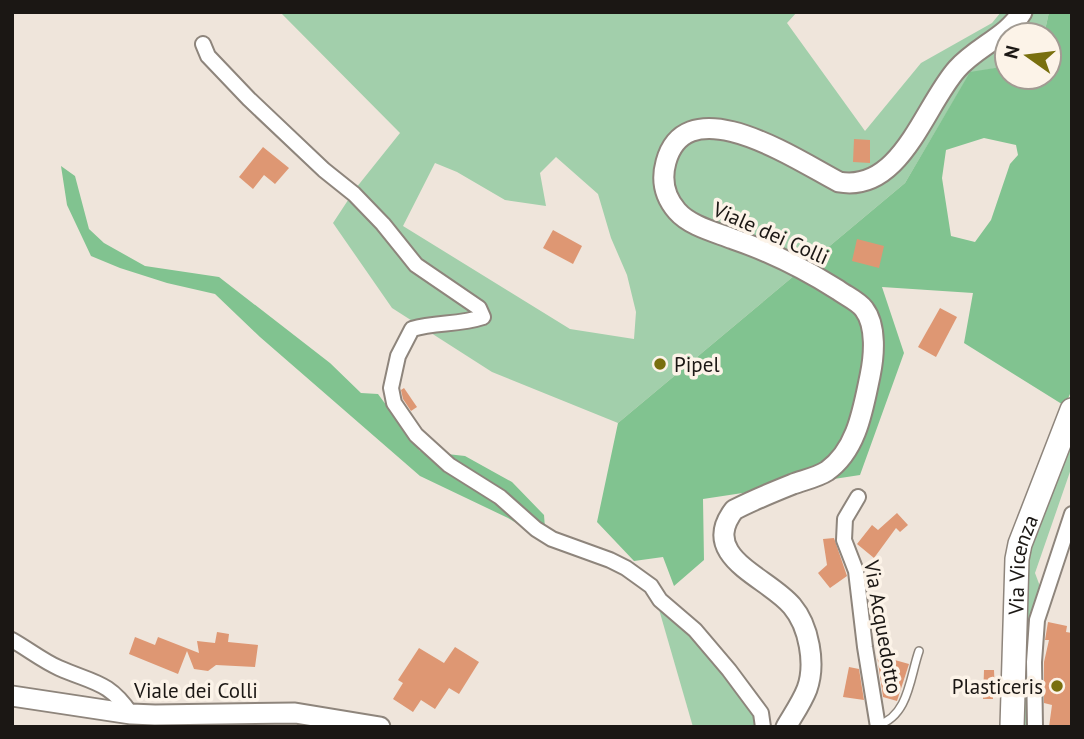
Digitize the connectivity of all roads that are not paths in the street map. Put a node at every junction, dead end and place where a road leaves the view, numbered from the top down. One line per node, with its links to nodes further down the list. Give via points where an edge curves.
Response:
1 (1023, 12): 13 (main road, Viale dei Colli, via 954,71 888,168 855,185 839,183 739,131 704,127 684,136 670,150 663,175 666,195 677,212 705,229 808,271 856,302 869,319 873,361 862,414 847,450 825,472 734,510 724,530 729,554 794,607 807,637 811,660 808,686)
2 (203, 44): 12 (street, via 249,99 354,194 416,265 479,308 483,317 467,323 412,328 402,348 391,395 416,435 536,529 618,564 651,586 729,670 761,713)
3 (1072, 410): 14 (main road, Via Vicenza, via 1017,559)
4 (858, 497): 10 (street, Via Acquedotto, via 845,519 844,540 856,571)
5 (1072, 514): 15 (street, via 1037,620)
6 (12, 640): 9 (street, via 57,667 109,688)
7 (919, 651): 10 (lane, via 902,702 887,722)
8 (12, 696): 9 (main road, Viale dei Colli)
9 (131, 713): 11 (main road, Viale dei Colli, via 295,713)
10 (878, 726)
11 (380, 727)
12 (764, 727)
13 (786, 727)
14 (1012, 727)
15 (1035, 727)

